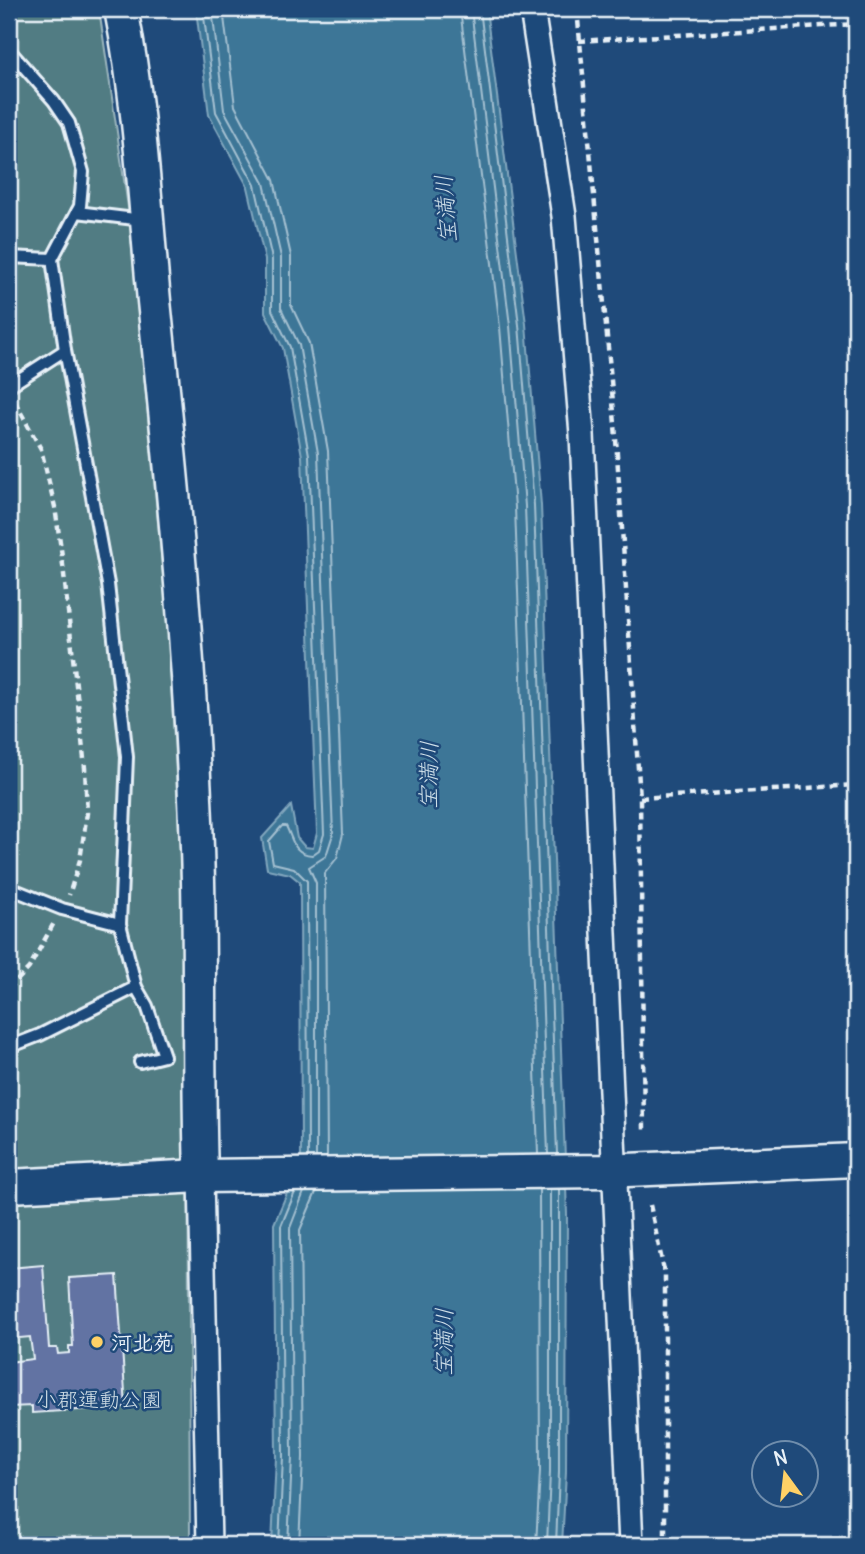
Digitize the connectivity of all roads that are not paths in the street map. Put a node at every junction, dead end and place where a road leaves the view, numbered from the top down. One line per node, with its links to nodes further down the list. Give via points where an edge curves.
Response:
1 (121, 9): 5 (street)
2 (532, 9): 16 (street, via 564,216 582,434)
3 (9, 50): 4 (lane, via 69,123 83,172)
4 (77, 212): 5 (lane); 7 (lane)
5 (146, 220): 17 (street, via 189,683)
6 (9, 257): 7 (lane)
7 (52, 259): 8 (lane)
8 (65, 350): 9 (lane); 11 (lane, via 108,584 127,757)
9 (9, 386)
10 (17, 891): 11 (lane, via 62,909)
11 (120, 923): 12 (lane)
12 (136, 987): 13 (lane); 14 (lane, via 164,1056)
13 (9, 1047)
14 (140, 1062)
15 (856, 1160): 16 (street)
16 (609, 1170): 17 (street); 20 (street)
17 (216, 1175): 18 (street); 19 (street)
18 (9, 1186)
19 (209, 1545)
20 (631, 1545)

